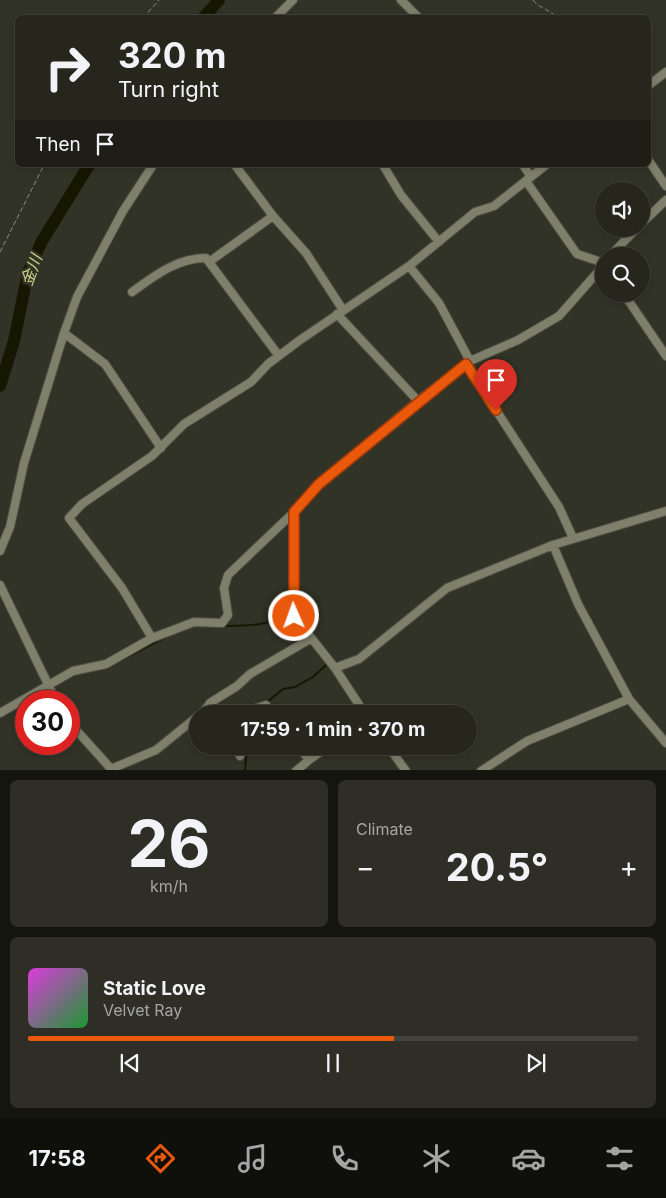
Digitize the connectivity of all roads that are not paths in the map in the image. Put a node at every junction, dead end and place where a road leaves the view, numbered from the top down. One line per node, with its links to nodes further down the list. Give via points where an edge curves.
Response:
1 (293, 0): 3 (street)
2 (401, 0): 4 (street)
3 (278, 15)
4 (416, 15)
5 (666, 72): 6 (street)
6 (651, 83)
7 (651, 164): 14 (street)
8 (151, 167): 28 (street, via 96,259)
9 (237, 167): 17 (street)
10 (383, 167): 19 (street)
11 (524, 167): 13 (street)
12 (543, 167): 13 (street)
13 (528, 179): 19 (street, via 494,206 475,212); 21 (street, via 577,254)
14 (666, 186)
15 (666, 200): 16 (street)
16 (650, 215)
17 (273, 216): 22 (street); 27 (street, via 306,253)
18 (628, 237): 20 (street)
19 (439, 242): 23 (street)
20 (619, 247)
21 (595, 261)
22 (210, 262): 25 (street, via 206,258 196,258 165,268); 29 (street)
23 (409, 266): 27 (street); 31 (street, via 439,303)
24 (595, 274): 31 (street, via 559,316 518,340)
25 (132, 292)
26 (629, 302): 30 (street)
27 (340, 312): 29 (street); 32 (street)
28 (64, 333): 33 (street, via 105,364); 38 (street, via 24,462 10,527)
29 (279, 356): 33 (street, via 251,382 184,424)
30 (666, 356)
31 (468, 362): 32 (street); 36 (street, via 559,507)
32 (418, 401): 35 (street, via 319,484)
33 (161, 448): 40 (street, via 82,504 69,518 122,588)
34 (666, 511): 36 (street)
35 (294, 512): 40 (street, via 228,575 224,588 228,615 222,623 194,622); 41 (street, via 294,616)
36 (573, 538): 37 (street)
37 (553, 545): 42 (street, via 447,588 359,659); 45 (street, via 578,604)
38 (0, 552)
39 (0, 585): 43 (street)
40 (152, 638): 43 (street, via 106,664 73,671)
41 (310, 639): 42 (street); 46 (street, via 250,674)
42 (336, 668): 47 (street)
43 (48, 686): 44 (street); 48 (street)
44 (50, 690)
45 (629, 699): 51 (street); 59 (street, via 527,741)
46 (208, 705)
47 (359, 705)
48 (0, 713)
49 (189, 723): 56 (street, via 156,750)
50 (80, 734): 56 (street)
51 (666, 743)
52 (305, 755): 55 (street)
53 (316, 755): 55 (street)
54 (395, 755): 58 (street)
55 (309, 760): 57 (street)
56 (112, 770)
57 (296, 770)
58 (406, 770)
59 (481, 770)

